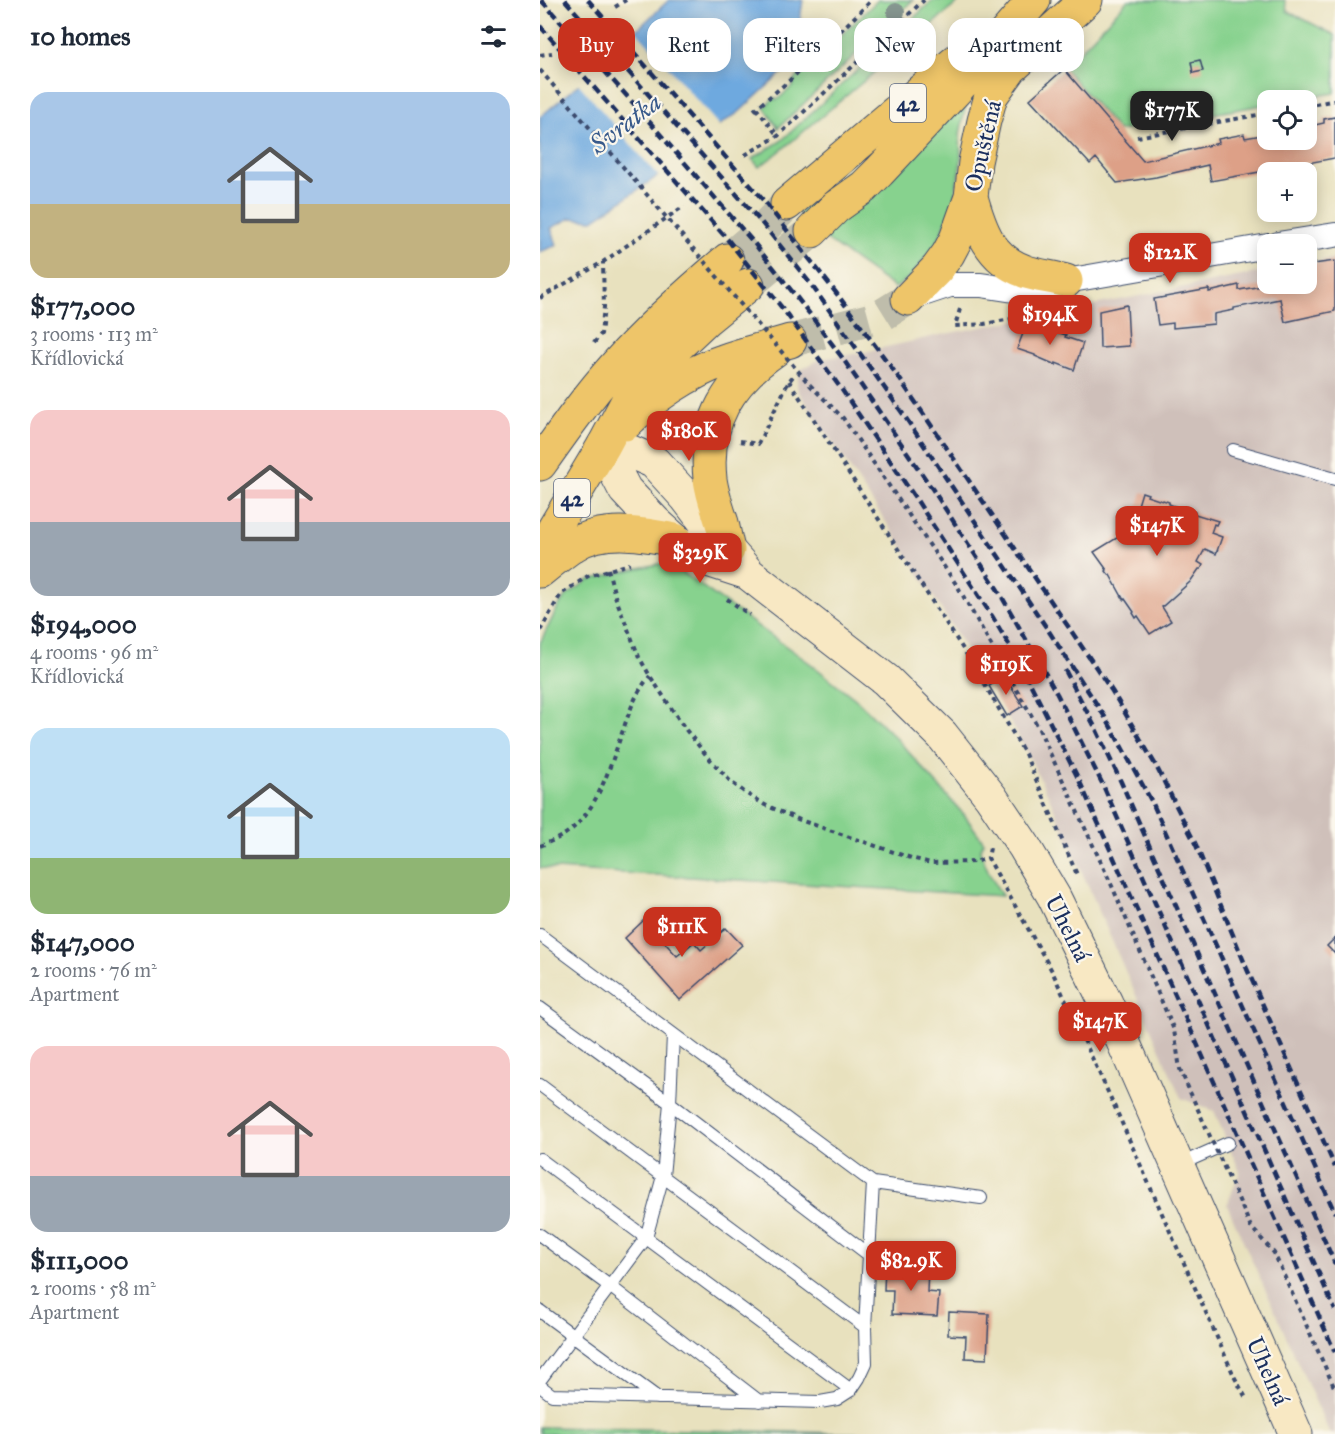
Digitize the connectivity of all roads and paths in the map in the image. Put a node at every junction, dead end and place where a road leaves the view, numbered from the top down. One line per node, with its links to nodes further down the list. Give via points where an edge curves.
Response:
1 (626, 0): 7 (path)
2 (872, 0): 14 (path, via 755,109)
3 (924, 0): 14 (path)
4 (1028, 0): 18 (main road, 42)
5 (1034, 0): 20 (main road, Opuštěná / 42, via 879,172)
6 (1082, 3): 17 (main road, Opuštěná, via 1011,68 991,96)
7 (615, 7)
8 (552, 53): 9 (path)
9 (540, 55)
10 (540, 70): 49 (path, bridge, via 810,385 843,418 958,587)
11 (1335, 100): 12 (path)
12 (1317, 103)
13 (1257, 115): 15 (path)
14 (778, 136): 16 (path)
15 (1137, 136)
16 (745, 155)
17 (971, 197): 26 (main road, via 978,223 994,250 1024,271); 29 (main road, Opuštěná, via 948,254)
18 (787, 204)
19 (684, 206): 25 (path)
20 (813, 231)
21 (1335, 235): 22 (street)
22 (1317, 238)
23 (1257, 248): 26 (street)
24 (727, 260): 36 (main road, 42, via 676,304 616,365)
25 (603, 262): 28 (path); 32 (path, via 601,334)
26 (1066, 281): 29 (street, via 1027,292 950,285)
27 (748, 285): 34 (main road, 42, via 705,320 639,384)
28 (540, 298)
29 (908, 299)
30 (1023, 317): 31 (path)
31 (955, 326)
32 (587, 351)
33 (731, 440): 55 (path, via 758,444 789,381 980,676 1025,754)
34 (604, 445): 36 (main road, 42, via 580,443); 38 (main road, Uhelná, via 625,490); 39 (main road, Uhelná, via 654,462); 39 (main road, 42, via 657,398 688,377 720,361 788,342 742,377 719,412 711,437 710,478); 40 (main road, 42)
35 (1233, 450): 37 (lane)
36 (545, 457)
37 (1335, 478)
38 (675, 540): 44 (main road, via 636,533 597,535 576,544); 45 (main road, Uhelná, via 708,560)
39 (728, 550): 45 (main road, Uhelná)
40 (540, 552)
41 (605, 562): 43 (path)
42 (636, 563): 43 (path)
43 (608, 570): 48 (path, via 588,576 561,594); 51 (path, via 639,657)
44 (540, 571)
45 (749, 574): 63 (main road, Uhelná, via 886,680 942,735 991,797 1054,897 1106,1003)
46 (725, 597): 47 (path)
47 (754, 617)
48 (540, 631)
49 (996, 652): 50 (path); 77 (path, bridge, via 1037,725 1112,886 1174,1030 1180,1069 1251,1227 1274,1254)
50 (983, 660)
51 (650, 676): 53 (path, via 640,687 600,790 587,811 573,828); 54 (path, via 686,730 731,782 765,805 836,834 931,863)
52 (987, 838): 54 (path, via 991,849)
53 (540, 846)
54 (988, 858): 75 (path, via 1052,970 1235,1378 1246,1398)
55 (1082, 884)
56 (540, 934): 58 (lane)
57 (540, 1008): 60 (lane)
58 (673, 1035): 60 (lane); 65 (lane)
59 (540, 1085): 64 (lane)
60 (670, 1103): 64 (lane); 69 (lane)
61 (1227, 1143): 63 (lane)
62 (540, 1160): 68 (lane)
63 (1177, 1165): 75 (main road, Uhelná)
64 (663, 1176): 68 (lane); 72 (lane)
65 (873, 1183): 66 (lane); 69 (lane)
66 (981, 1198)
67 (540, 1235): 70 (lane)
68 (646, 1238): 70 (lane); 78 (lane)
69 (869, 1255): 72 (lane)
70 (610, 1287): 73 (lane); 80 (lane)
71 (540, 1311): 73 (lane)
72 (865, 1327): 78 (lane, via 866,1363)
73 (573, 1336): 74 (lane); 79 (lane)
74 (540, 1380)
75 (1274, 1385): 81 (main road, Uhelná)
76 (540, 1386): 79 (lane, via 552,1395)
77 (1335, 1389)
78 (851, 1390): 80 (lane, via 837,1399 820,1402)
79 (658, 1398): 80 (lane)
80 (759, 1401)
81 (1296, 1434)

